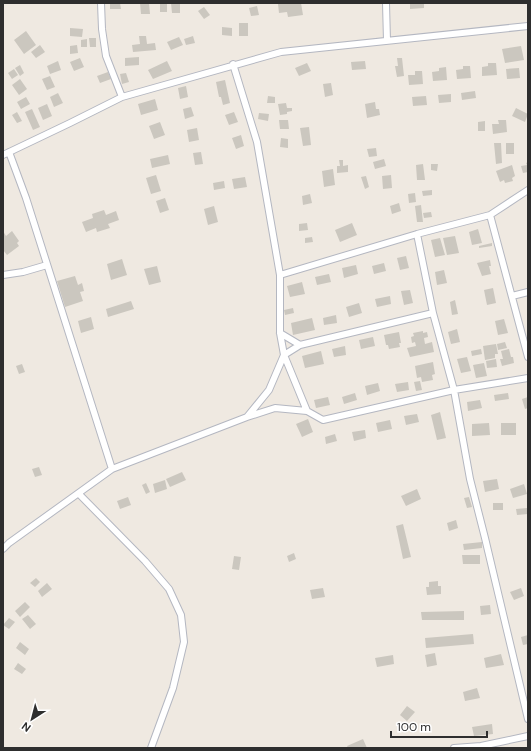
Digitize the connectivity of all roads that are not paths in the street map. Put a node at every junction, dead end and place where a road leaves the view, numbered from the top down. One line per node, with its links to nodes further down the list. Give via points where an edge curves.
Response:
1 (101, 3): 6 (street, via 106,56)
2 (386, 3): 4 (street)
3 (528, 26): 4 (street)
4 (387, 41): 5 (street, via 281,52)
5 (233, 64): 6 (street); 14 (street, via 258,142)
6 (122, 97): 7 (street)
7 (9, 152): 8 (street); 12 (street)
8 (3, 155)
9 (528, 190): 10 (street)
10 (490, 215): 11 (street); 16 (street)
11 (417, 234): 14 (street); 17 (street)
12 (47, 265): 13 (street); 26 (street)
13 (3, 275)
14 (280, 275): 18 (street)
15 (528, 292): 16 (street)
16 (512, 296): 21 (street)
17 (433, 313): 19 (street); 23 (street)
18 (280, 333): 19 (street); 20 (street)
19 (300, 345): 20 (street)
20 (284, 355): 24 (street); 25 (street, via 269,390)
21 (528, 357)
22 (528, 378): 23 (street)
23 (454, 390): 24 (street, via 323,420); 29 (street, via 470,479)
24 (307, 411): 25 (street, via 276,408)
25 (247, 417): 26 (street)
26 (112, 469): 27 (street)
27 (79, 494): 28 (street); 31 (street, via 169,589 181,615 184,642 173,688)
28 (3, 549)
29 (528, 719)
30 (528, 736): 32 (street, via 481,746)
31 (151, 748)
32 (454, 748)

